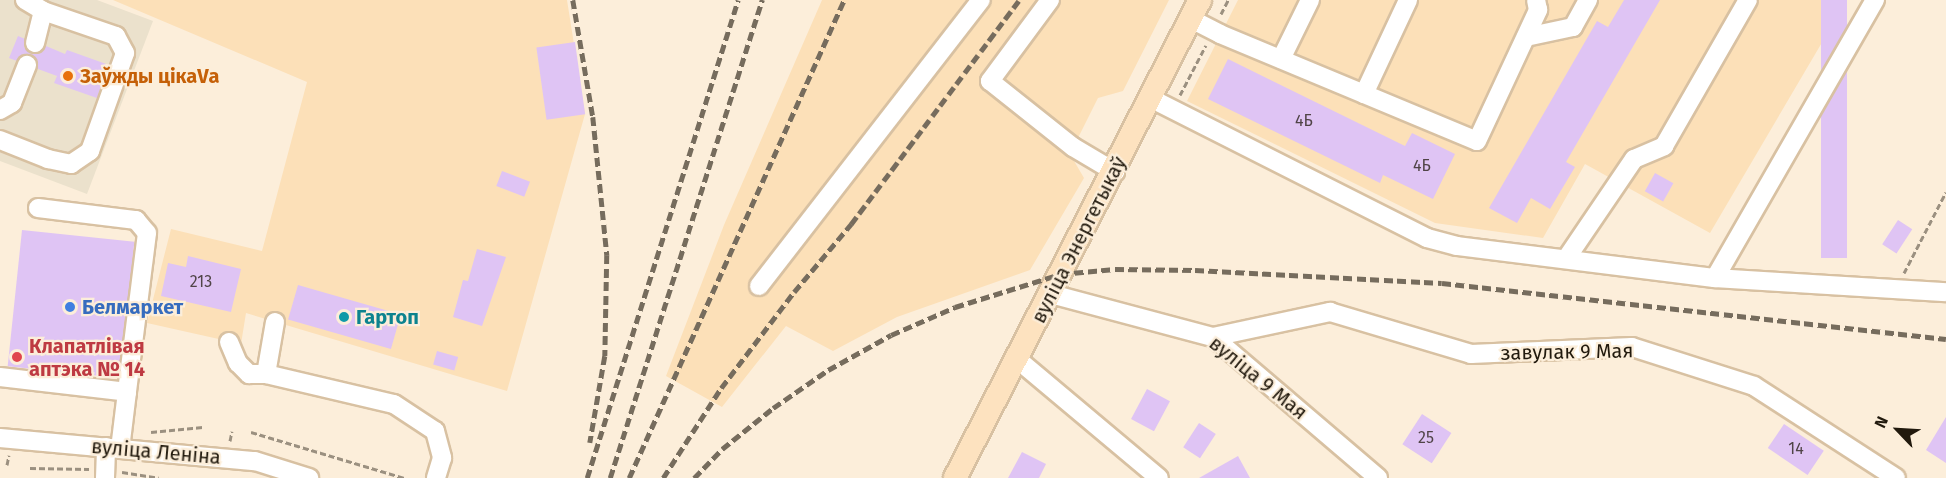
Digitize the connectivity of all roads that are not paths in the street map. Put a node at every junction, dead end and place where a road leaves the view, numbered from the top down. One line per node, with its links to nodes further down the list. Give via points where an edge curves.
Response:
1 (25, 0): 11 (street)
2 (981, 0): 24 (street)
3 (1050, 0): 20 (street, via 990,81 1073,147)
4 (1310, 0): 14 (street)
5 (1408, 0): 16 (street)
6 (1536, 0): 12 (street, via 1538,10)
7 (1588, 0): 12 (street, via 1573,27)
8 (1748, 0): 22 (street, via 1664,146 1634,159)
9 (1875, 0): 23 (street)
10 (1196, 9): 14 (street, via 1213,30); 17 (main road, вуліца Энергетыкаў)
11 (43, 11): 13 (street); 19 (street, via 116,36 125,53 90,151 71,164)
12 (1526, 37): 16 (street, via 1477,141)
13 (35, 42)
14 (1281, 59): 16 (street)
15 (27, 65): 18 (street, via 12,103)
16 (1364, 94)
17 (1152, 99): 20 (main road, вуліца Энергетыкаў); 22 (street, via 1427,238 1457,246)
18 (0, 110)
19 (0, 140)
20 (1114, 172): 26 (main road, вуліца Энергетыкаў)
21 (38, 208): 33 (street, via 136,220 147,233)
22 (1566, 259): 23 (street)
23 (1715, 278): 25 (street)
24 (759, 286)
25 (1946, 292)
26 (1051, 294): 28 (street, вуліца 9 Мая); 30 (main road, вуліца Энергетыкаў)
27 (274, 322): 31 (street)
28 (1213, 337): 41 (street, вуліца 9 Мая); 42 (street, завулак 9 Мая, via 1330,312 1471,354 1632,347 1754,386)
29 (229, 342): 31 (street, via 238,363 249,374)
30 (1017, 359): 39 (main road, вуліца Энергетыкаў); 40 (street)
31 (266, 374): 38 (street, via 394,405 435,431 442,458)
32 (0, 377): 33 (street)
33 (127, 392): 35 (street)
34 (0, 438): 35 (street, вуліца Леніна)
35 (113, 448): 36 (street); 37 (street, вуліца Леніна, via 255,461)
36 (105, 478)
37 (309, 478)
38 (436, 478)
39 (955, 478)
40 (1159, 478)
41 (1378, 478)
42 (1896, 478)

